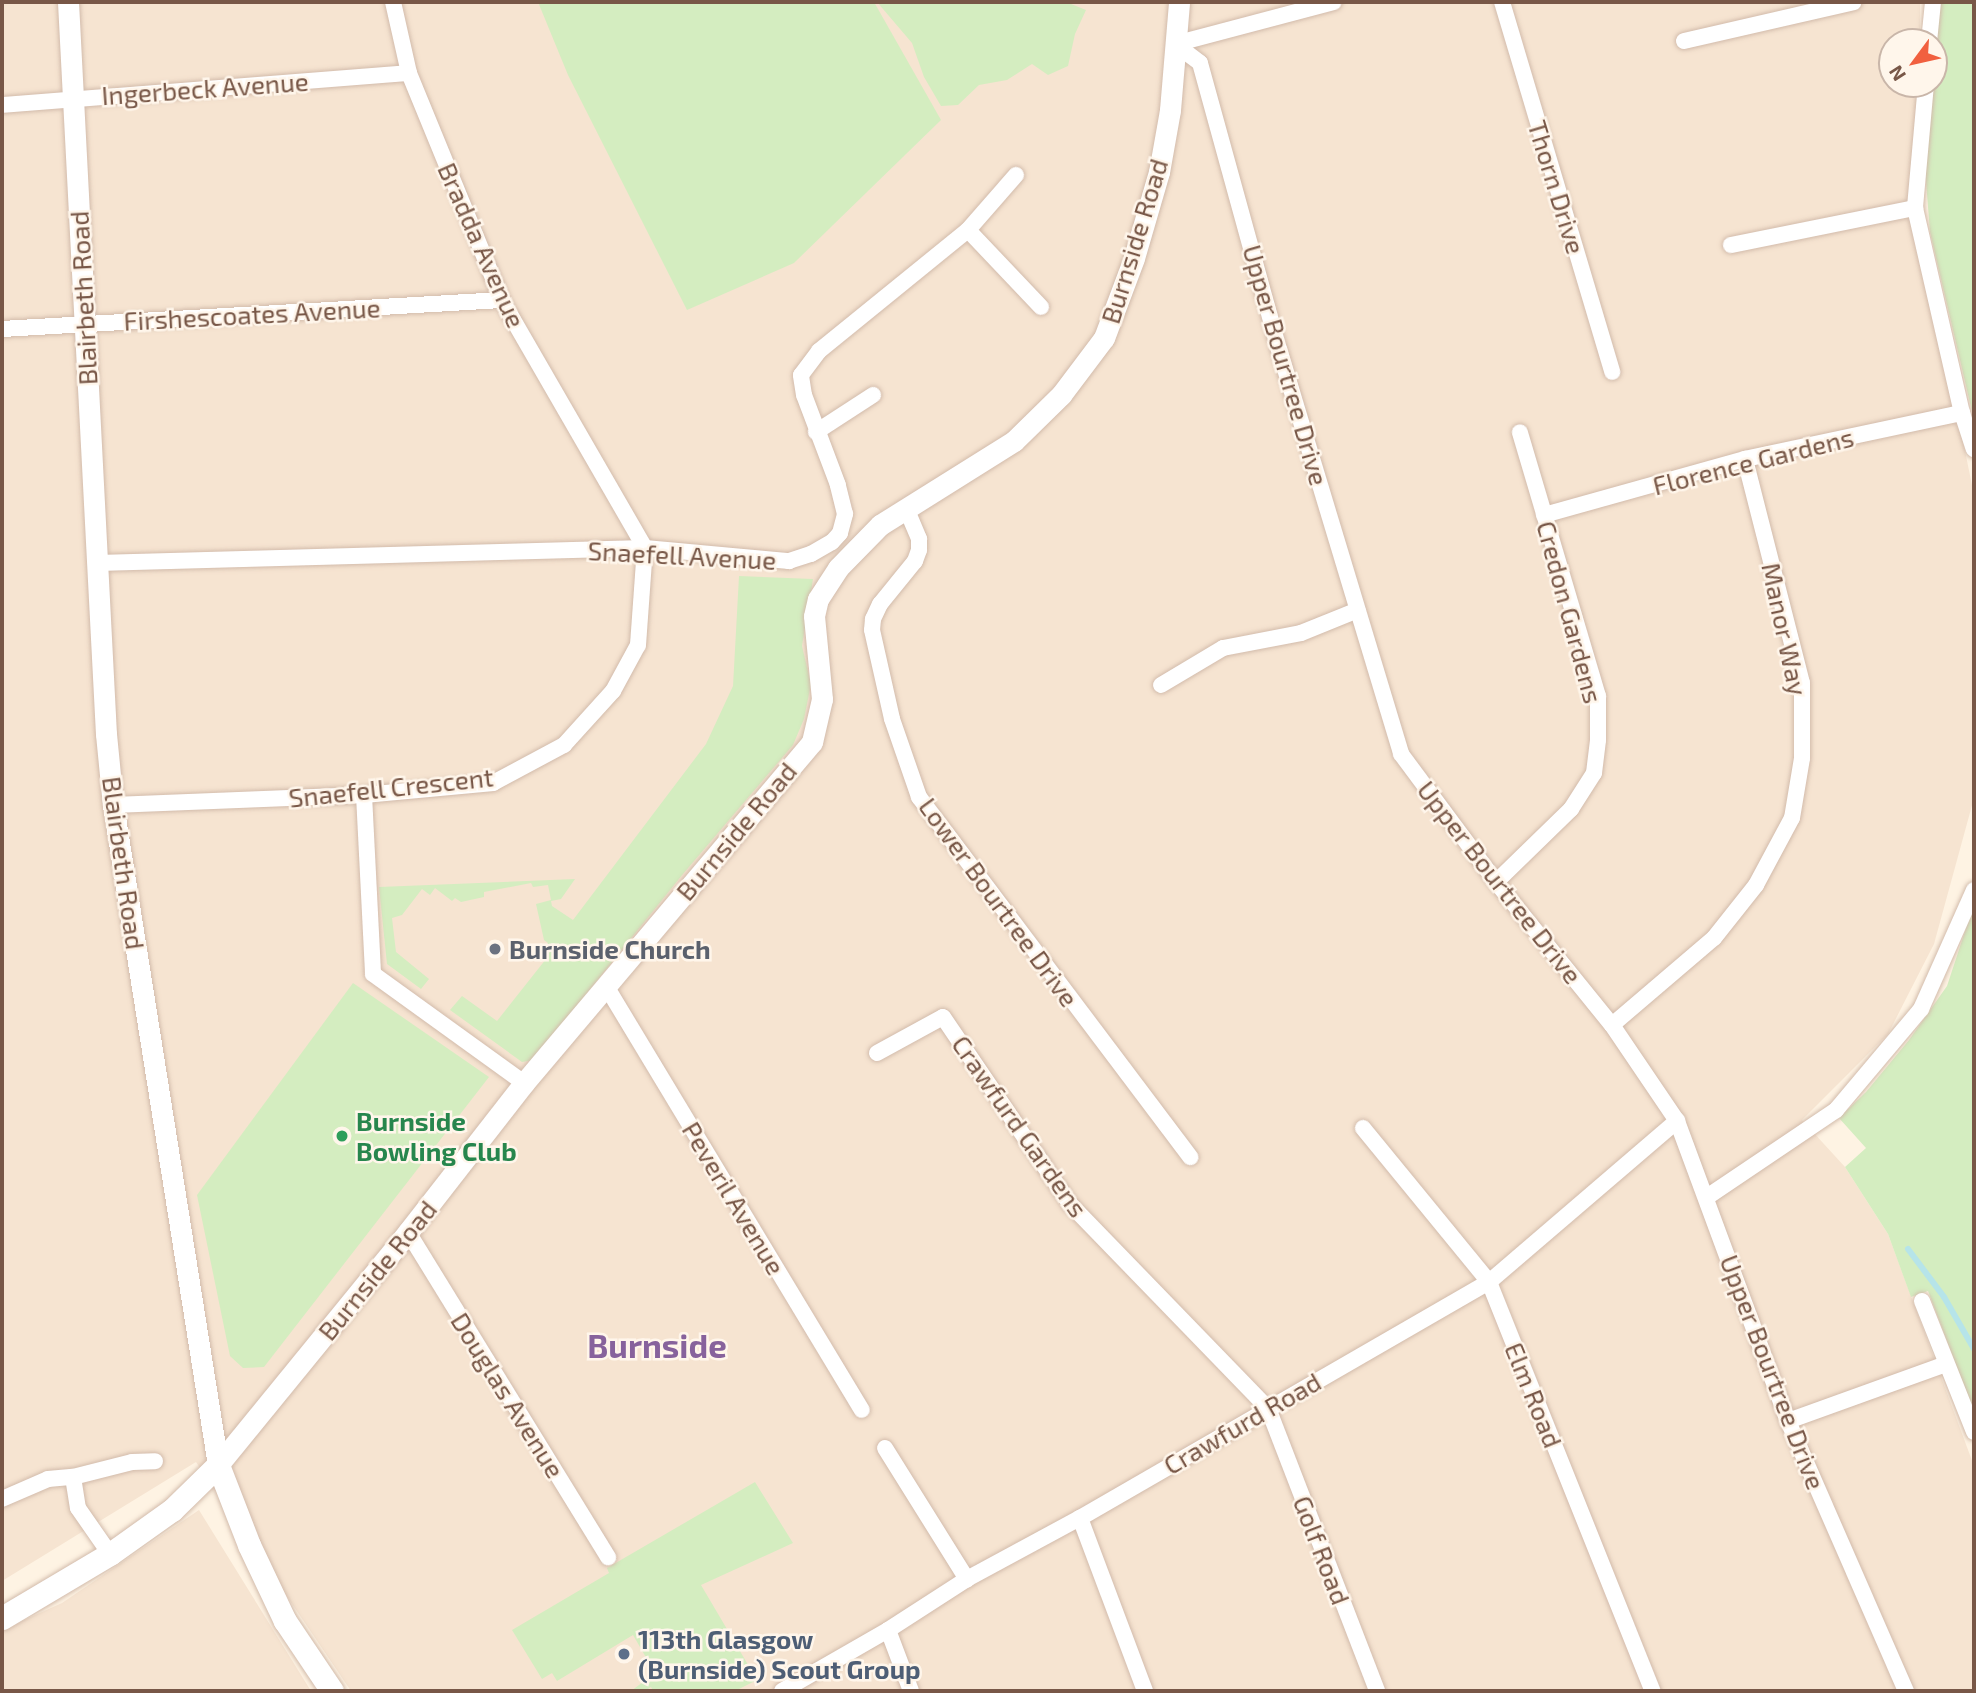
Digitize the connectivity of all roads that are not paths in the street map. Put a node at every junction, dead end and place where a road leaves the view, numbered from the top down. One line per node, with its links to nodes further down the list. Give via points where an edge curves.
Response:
1 (68, 2): 12 (street, Blairbeth Road)
2 (393, 2): 11 (street, Bradda Avenue)
3 (1179, 2): 10 (street, Burnside Road)
4 (1334, 2): 10 (street)
5 (1502, 2): 23 (street, Thorn Drive)
6 (1854, 2): 9 (street)
7 (1933, 2): 8 (street)
8 (1930, 28)
9 (1684, 41)
10 (1175, 44): 30 (street, Burnside Road, via 1159,172 1104,338 1061,395 1014,441); 34 (street, Upper Bourtree Drive, via 1200,63)
11 (409, 73): 12 (street, Ingerbeck Avenue); 19 (street, Bradda Avenue)
12 (73, 98): 14 (street, Ingerbeck Avenue); 21 (street, Blairbeth Road)
13 (1925, 98): 16 (street)
14 (2, 105)
15 (1016, 175): 17 (street, Snaefell Avenue)
16 (1915, 208): 18 (street); 25 (street)
17 (968, 230): 20 (street); 26 (street, Snaefell Avenue, via 813,359 802,375)
18 (1731, 245)
19 (502, 300): 21 (street, Firshescoates Avenue); 32 (street, Bradda Avenue)
20 (1041, 307)
21 (83, 323): 22 (street, Firshescoates Avenue); 33 (street, Blairbeth Road)
22 (2, 329)
23 (1612, 372)
24 (873, 396): 26 (street)
25 (1962, 413): 28 (street); 29 (street, Florence Gardens)
26 (816, 432): 32 (street, Snaefell Avenue, via 844,504 844,522 832,542 789,561)
27 (1520, 432): 31 (street, Credon Gardens)
28 (1974, 450)
29 (1745, 459): 31 (street, Florence Gardens); 41 (street, Manor Way, via 1802,683 1802,758 1792,818 1756,886 1714,938)
30 (906, 508): 40 (street, Burnside Road, via 863,540 818,598 814,616 822,699 812,741); 46 (street, Lower Bourtree Drive, via 919,550 880,604 872,630 892,719 919,797)
31 (1544, 514): 38 (street, Credon Gardens, via 1598,696 1594,773 1571,809)
32 (645, 548): 33 (street, Snaefell Avenue); 36 (street, Snaefell Crescent, via 638,645 613,691 564,745 493,783)
33 (97, 563): 37 (street, Blairbeth Road)
34 (1358, 610): 35 (street, via 1301,633 1223,648); 38 (street, Upper Bourtree Drive, via 1401,754)
35 (1161, 685)
36 (364, 795): 37 (street, Snaefell Crescent); 43 (street, via 373,974)
37 (113, 805): 58 (street, Blairbeth Road)
38 (1496, 882): 41 (street, Upper Bourtree Drive)
39 (1974, 890): 47 (street, via 1921,1009 1836,1110)
40 (606, 986): 43 (street, Burnside Road); 53 (street, Peveril Avenue)
41 (1612, 1025): 44 (street, Upper Bourtree Drive)
42 (877, 1053): 52 (street, Crawfurd Gardens, via 943,1017 1070,1204)
43 (524, 1083): 48 (street, Burnside Road)
44 (1677, 1121): 47 (street, Upper Bourtree Drive); 49 (street, Crawfurd Road)
45 (1363, 1128): 49 (street, Elm Road)
46 (1190, 1157)
47 (1707, 1198): 54 (street, Upper Bourtree Drive)
48 (408, 1232): 58 (street, Burnside Road); 63 (street, Douglas Avenue)
49 (1489, 1282): 52 (street, Crawfurd Road); 72 (street, Elm Road)
50 (1922, 1301): 51 (street)
51 (1946, 1364): 54 (street); 55 (street)
52 (1268, 1408): 61 (street, Crawfurd Road); 71 (street, Golf Road)
53 (862, 1410)
54 (1788, 1421): 73 (street, Upper Bourtree Drive)
55 (1974, 1432)
56 (885, 1448): 64 (street)
57 (155, 1461): 59 (street)
58 (218, 1465): 62 (main road, Burnside Road, via 172,1510); 67 (main road, Blairbeth Road, via 285,1621)
59 (73, 1477): 60 (street, via 48,1479); 62 (street, via 78,1508)
60 (2, 1499)
61 (1080, 1518): 64 (street, Crawfurd Road); 70 (street)
62 (110, 1554): 65 (main road, Burnside Road)
63 (608, 1557)
64 (967, 1579): 66 (street, Crawfurd Road)
65 (2, 1618)
66 (888, 1630): 68 (street, Crawfurd Road); 69 (street)
67 (332, 1691)
68 (782, 1691)
69 (911, 1691)
70 (1145, 1691)
71 (1377, 1691)
72 (1653, 1691)
73 (1906, 1691)

